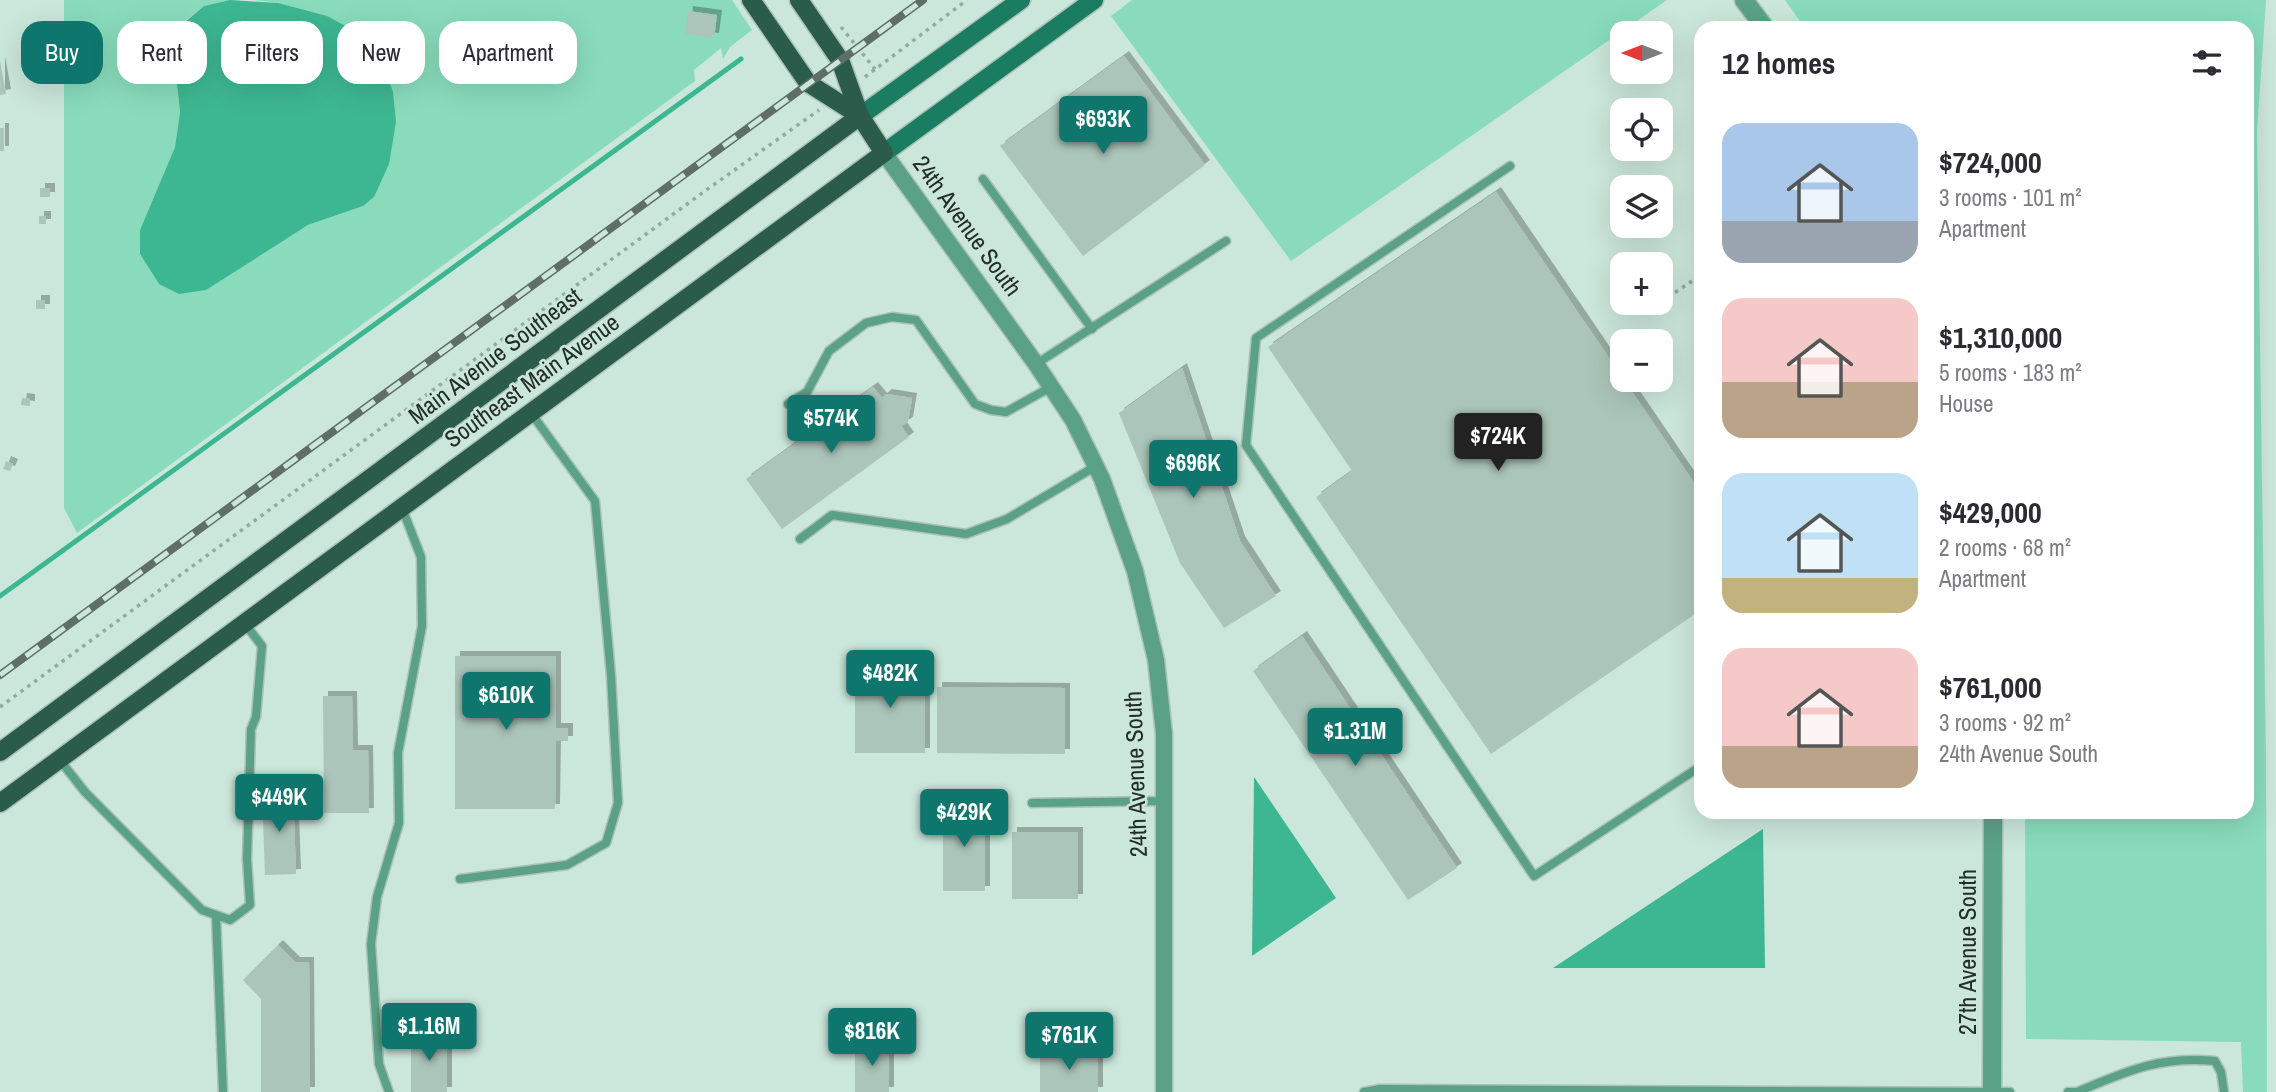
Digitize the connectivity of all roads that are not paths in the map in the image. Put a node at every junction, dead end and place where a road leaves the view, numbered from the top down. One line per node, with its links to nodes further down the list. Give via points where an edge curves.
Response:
1 (751, 0): 7 (main road, 24th Avenue South, via 808,83)
2 (799, 0): 7 (main road, 24th Avenue South, via 840,60)
3 (1021, 0): 7 (main road, Main Avenue Southeast)
4 (1094, 0): 8 (main road, Southeast Main Avenue)
5 (1744, 0): 6 (street)
6 (1760, 21)
7 (860, 116): 8 (main road, 24th Avenue South); 21 (main road, Main Avenue Southeast)
8 (884, 153): 13 (street, 24th Avenue South); 16 (main road, Southeast Main Avenue)
9 (1510, 166): 23 (lane, via 1256,338 1246,445 1534,876)
10 (983, 179): 12 (lane)
11 (1226, 241): 12 (lane)
12 (1092, 329): 13 (lane)
13 (1036, 364): 14 (street, 24th Avenue South)
14 (1051, 387): 15 (lane, via 1006,412 975,404 916,320 892,317 866,323 829,351 807,392); 17 (street, 24th Avenue South)
15 (788, 404)
16 (531, 413): 18 (main road, Southeast Main Avenue); 28 (lane, via 595,502 618,803 606,843 567,865)
17 (1096, 466): 19 (lane, via 1007,519 966,534 832,515); 24 (street, 24th Avenue South, via 1135,571 1156,660 1164,734)
18 (401, 508): 20 (main road, Southeast Main Avenue); 32 (lane, via 421,557 422,626 398,753 399,823 377,897 371,944 379,1064)
19 (800, 539)
20 (244, 623): 22 (main road, Southeast Main Avenue); 29 (lane, via 262,646 251,729 250,905 230,920)
21 (0, 752)
22 (59, 759): 25 (main road, Southeast Main Avenue); 29 (lane, via 85,792 202,910)
23 (1694, 771)
24 (1164, 801): 26 (lane); 33 (street, 24th Avenue South)
25 (0, 803)
26 (1032, 803)
27 (1993, 819): 35 (street, 27th Avenue South)
28 (460, 879)
29 (216, 915): 31 (lane)
30 (1823, 1091): 34 (lane); 35 (lane)
31 (223, 1092)
32 (389, 1092)
33 (1164, 1092)
34 (1364, 1092)
35 (1992, 1092): 36 (lane)
36 (2010, 1092)
37 (2068, 1092): 38 (lane, via 2168,1060 2215,1061)
38 (2224, 1092)

